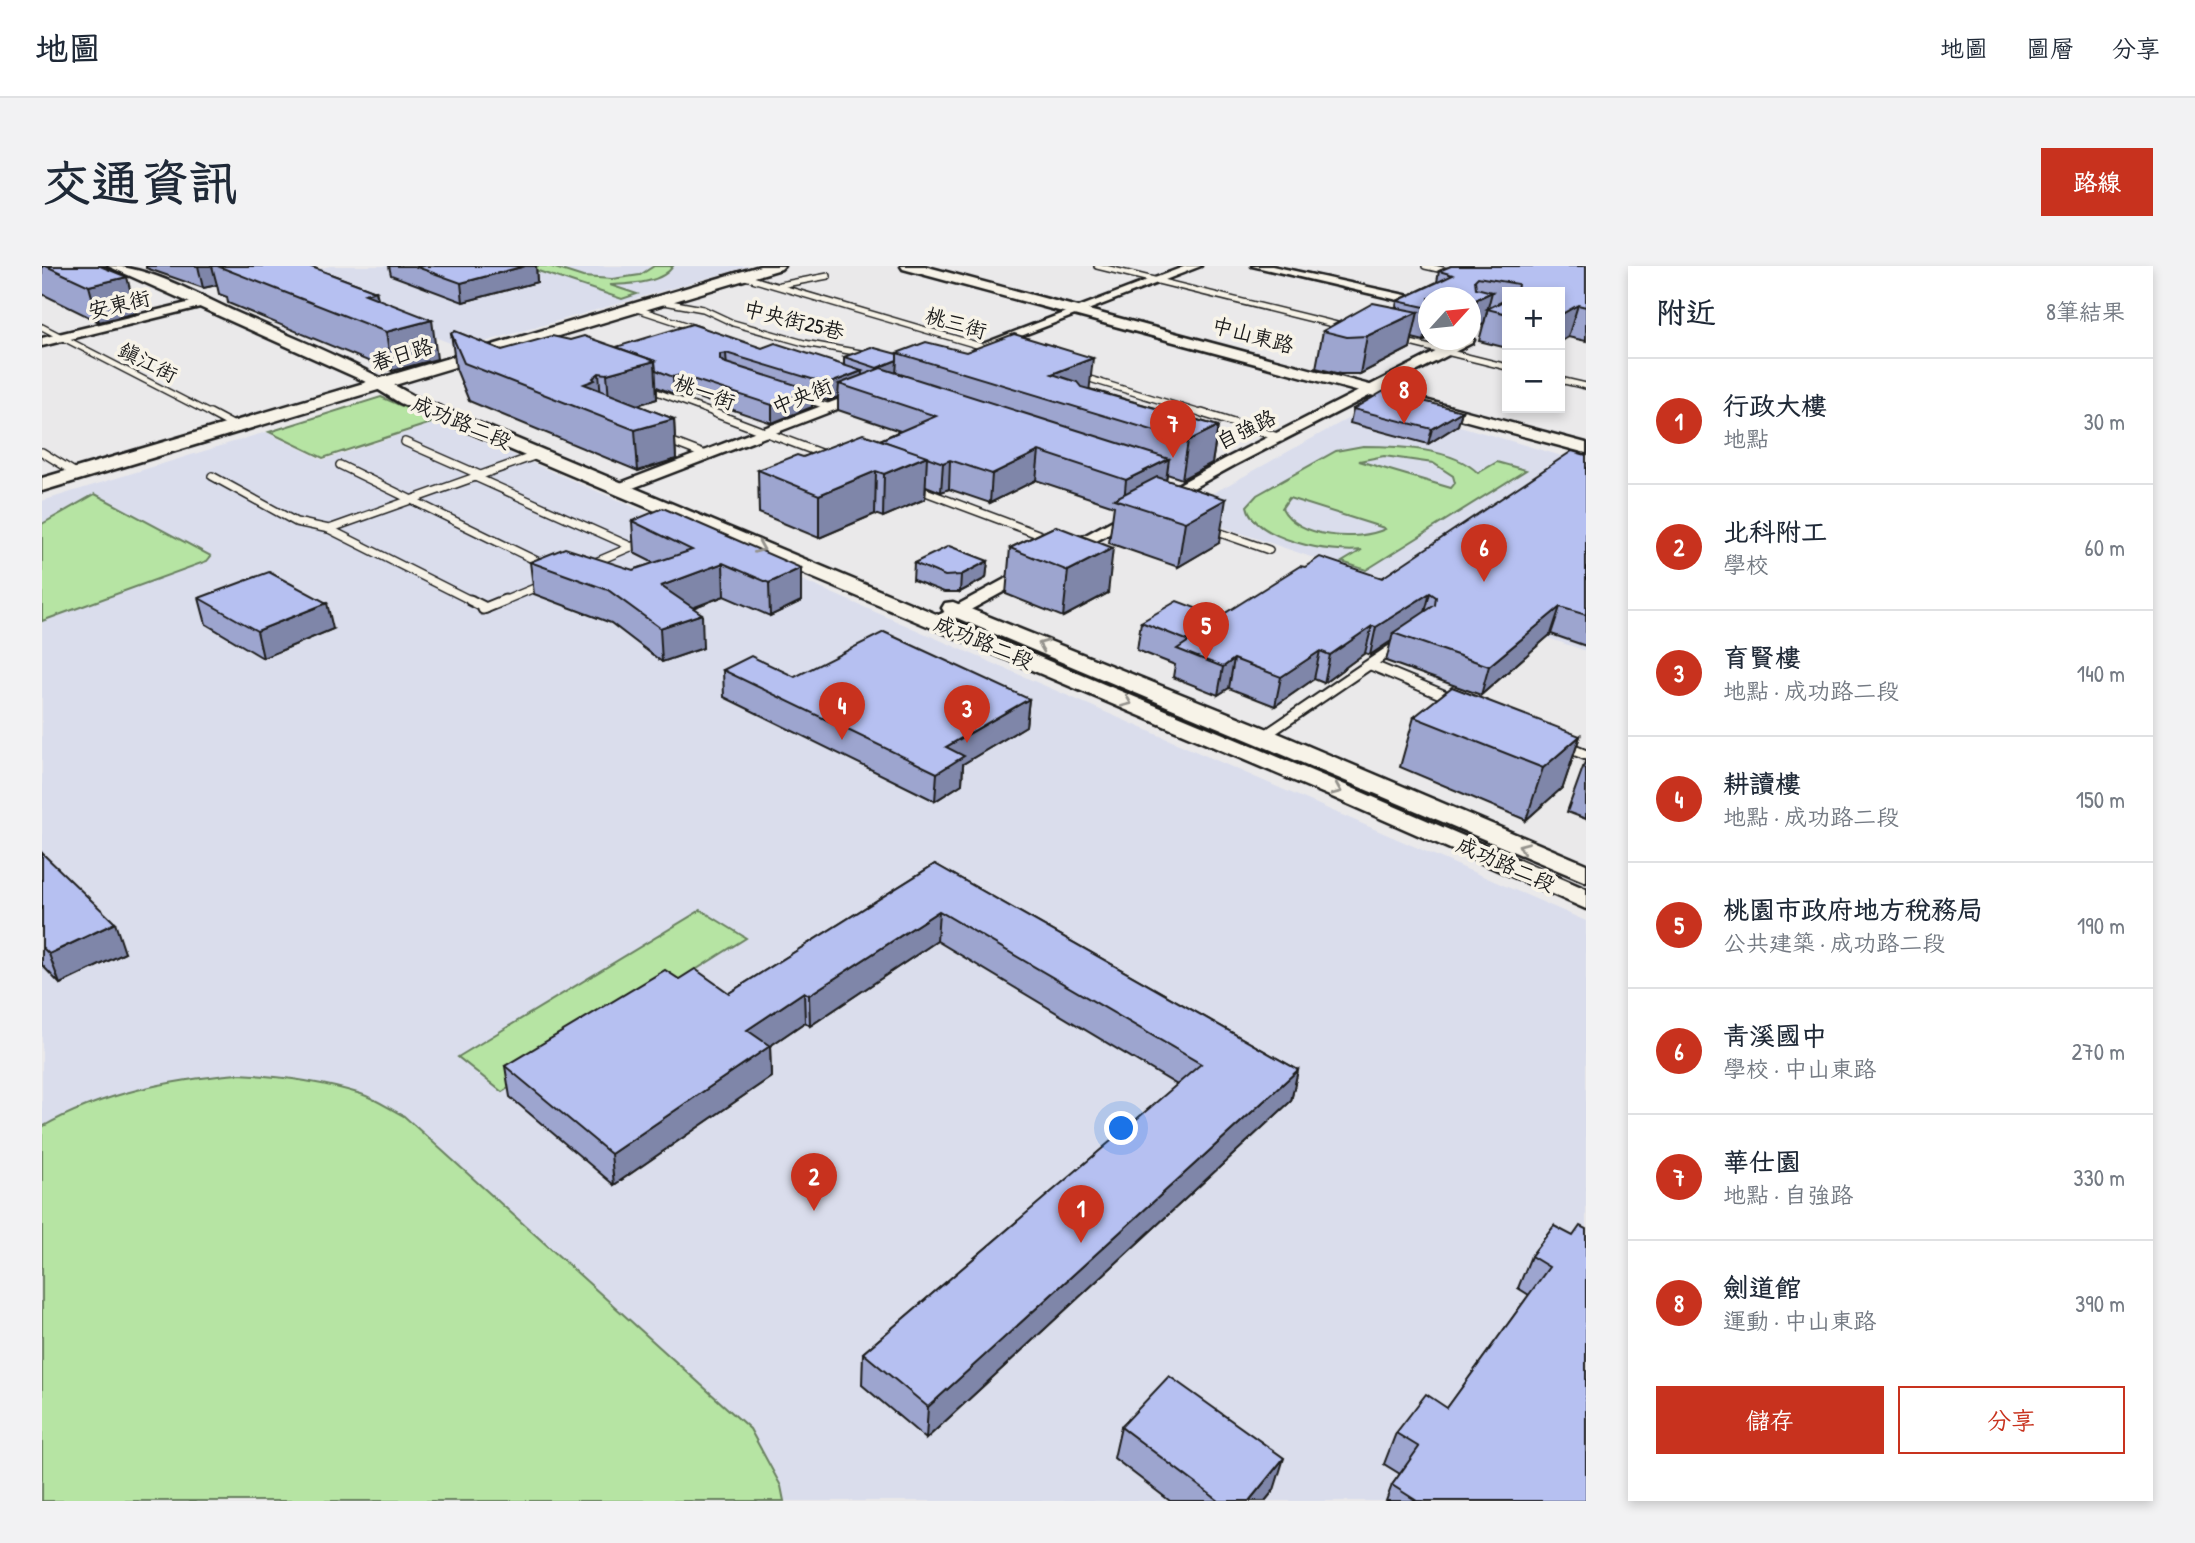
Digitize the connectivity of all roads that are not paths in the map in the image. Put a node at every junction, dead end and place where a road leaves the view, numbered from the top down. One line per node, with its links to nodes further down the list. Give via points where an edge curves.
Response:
1 (115, 266): 13 (street, 成功路二段, via 189,296)
2 (776, 266): 9 (main road, 春日路)
3 (908, 266): 17 (street, 中山東路)
4 (1097, 266): 11 (lane)
5 (1196, 266): 11 (street)
6 (1257, 266): 15 (street)
7 (1425, 266): 8 (lane)
8 (1465, 275)
9 (742, 276): 12 (lane, 桃三街); 14 (main road, 春日路)
10 (828, 276): 12 (lane)
11 (1157, 281): 17 (street); 19 (lane)
12 (777, 286): 24 (lane, 桃三街)
13 (206, 297): 21 (street, 安東街); 33 (street, 成功路二段)
14 (659, 301): 16 (main road, 春日路); 28 (lane, 中央街25巷, via 703,309 733,323 804,342)
15 (1418, 302)
16 (634, 308): 20 (lane); 33 (main road, 春日路, via 528,345)
17 (1076, 312): 24 (street); 37 (street, 中山東路)
18 (42, 327): 21 (lane, 鎮江街)
19 (1353, 329)
20 (704, 331)
21 (62, 337): 23 (street, 安東街); 40 (lane, 鎮江街)
22 (1393, 339): 26 (lane)
23 (42, 342)
24 (981, 346): 27 (lane, 桃三街); 29 (street)
25 (1449, 350): 26 (street, 自強路)
26 (1445, 352): 30 (lane); 37 (street, 自強路)
27 (1008, 354)
28 (874, 355)
29 (957, 357)
30 (1502, 366)
31 (1067, 372): 43 (lane)
32 (1565, 381): 35 (lane)
33 (383, 384): 40 (main road, 春日路); 47 (street, 成功路二段, via 406,399); 54 (street, 成功路二段, via 425,393)
34 (638, 385): 41 (lane, 桃一街)
35 (1586, 386)
36 (878, 388): 39 (street, 中央街)
37 (1372, 390): 43 (street, 自強路); 45 (street, 中山東路)
38 (791, 395): 39 (lane)
39 (830, 407): 41 (street, 中央街)
40 (238, 428): 51 (main road, 春日路)
41 (767, 433): 48 (street, 中央街); 49 (lane, 桃一街)
42 (655, 436): 48 (lane)
43 (1282, 438): 62 (street, 自強路, via 1223,461 1179,485 1156,510)
44 (405, 442): 53 (lane)
45 (1586, 448)
46 (42, 452): 51 (lane)
47 (540, 454): 53 (lane); 54 (street, 成功路二段)
48 (706, 455): 54 (street, 中央街)
49 (833, 458)
50 (340, 465): 57 (lane)
51 (79, 475): 55 (main road, 春日路)
52 (212, 476): 59 (lane, via 296,522)
53 (477, 476): 57 (lane); 61 (lane)
54 (629, 484): 67 (street, 成功路二段); 68 (street, 成功路二段, one-way to 68, via 687,524)
55 (42, 485)
56 (909, 486): 62 (lane)
57 (411, 500): 59 (lane); 64 (lane)
58 (1198, 525): 63 (lane)
59 (329, 529): 66 (lane, via 484,609)
60 (655, 537): 61 (lane)
61 (632, 547): 65 (lane)
62 (1073, 547): 67 (street, 自強路)
63 (1269, 550)
64 (553, 569)
65 (576, 570)
66 (554, 580)
67 (956, 610): 68 (street, 自強路); 71 (street, 成功路二段, one-way to 67)
68 (935, 622): 72 (street, 成功路二段)
69 (1408, 639): 70 (lane)
70 (1371, 665): 73 (lane); 76 (lane)
71 (1101, 669): 72 (street); 74 (street, 成功路二段)
72 (1079, 682): 75 (street, 成功路二段, one-way to 75)
73 (1459, 702)
74 (1224, 720): 75 (street); 76 (street, 成功路二段)
75 (1204, 734): 80 (street, 成功路二段, one-way to 80)
76 (1264, 736): 79 (street, 成功路二段, one-way to 76)
77 (1559, 744): 78 (lane)
78 (1586, 755)
79 (1586, 874)
80 (1586, 900)

